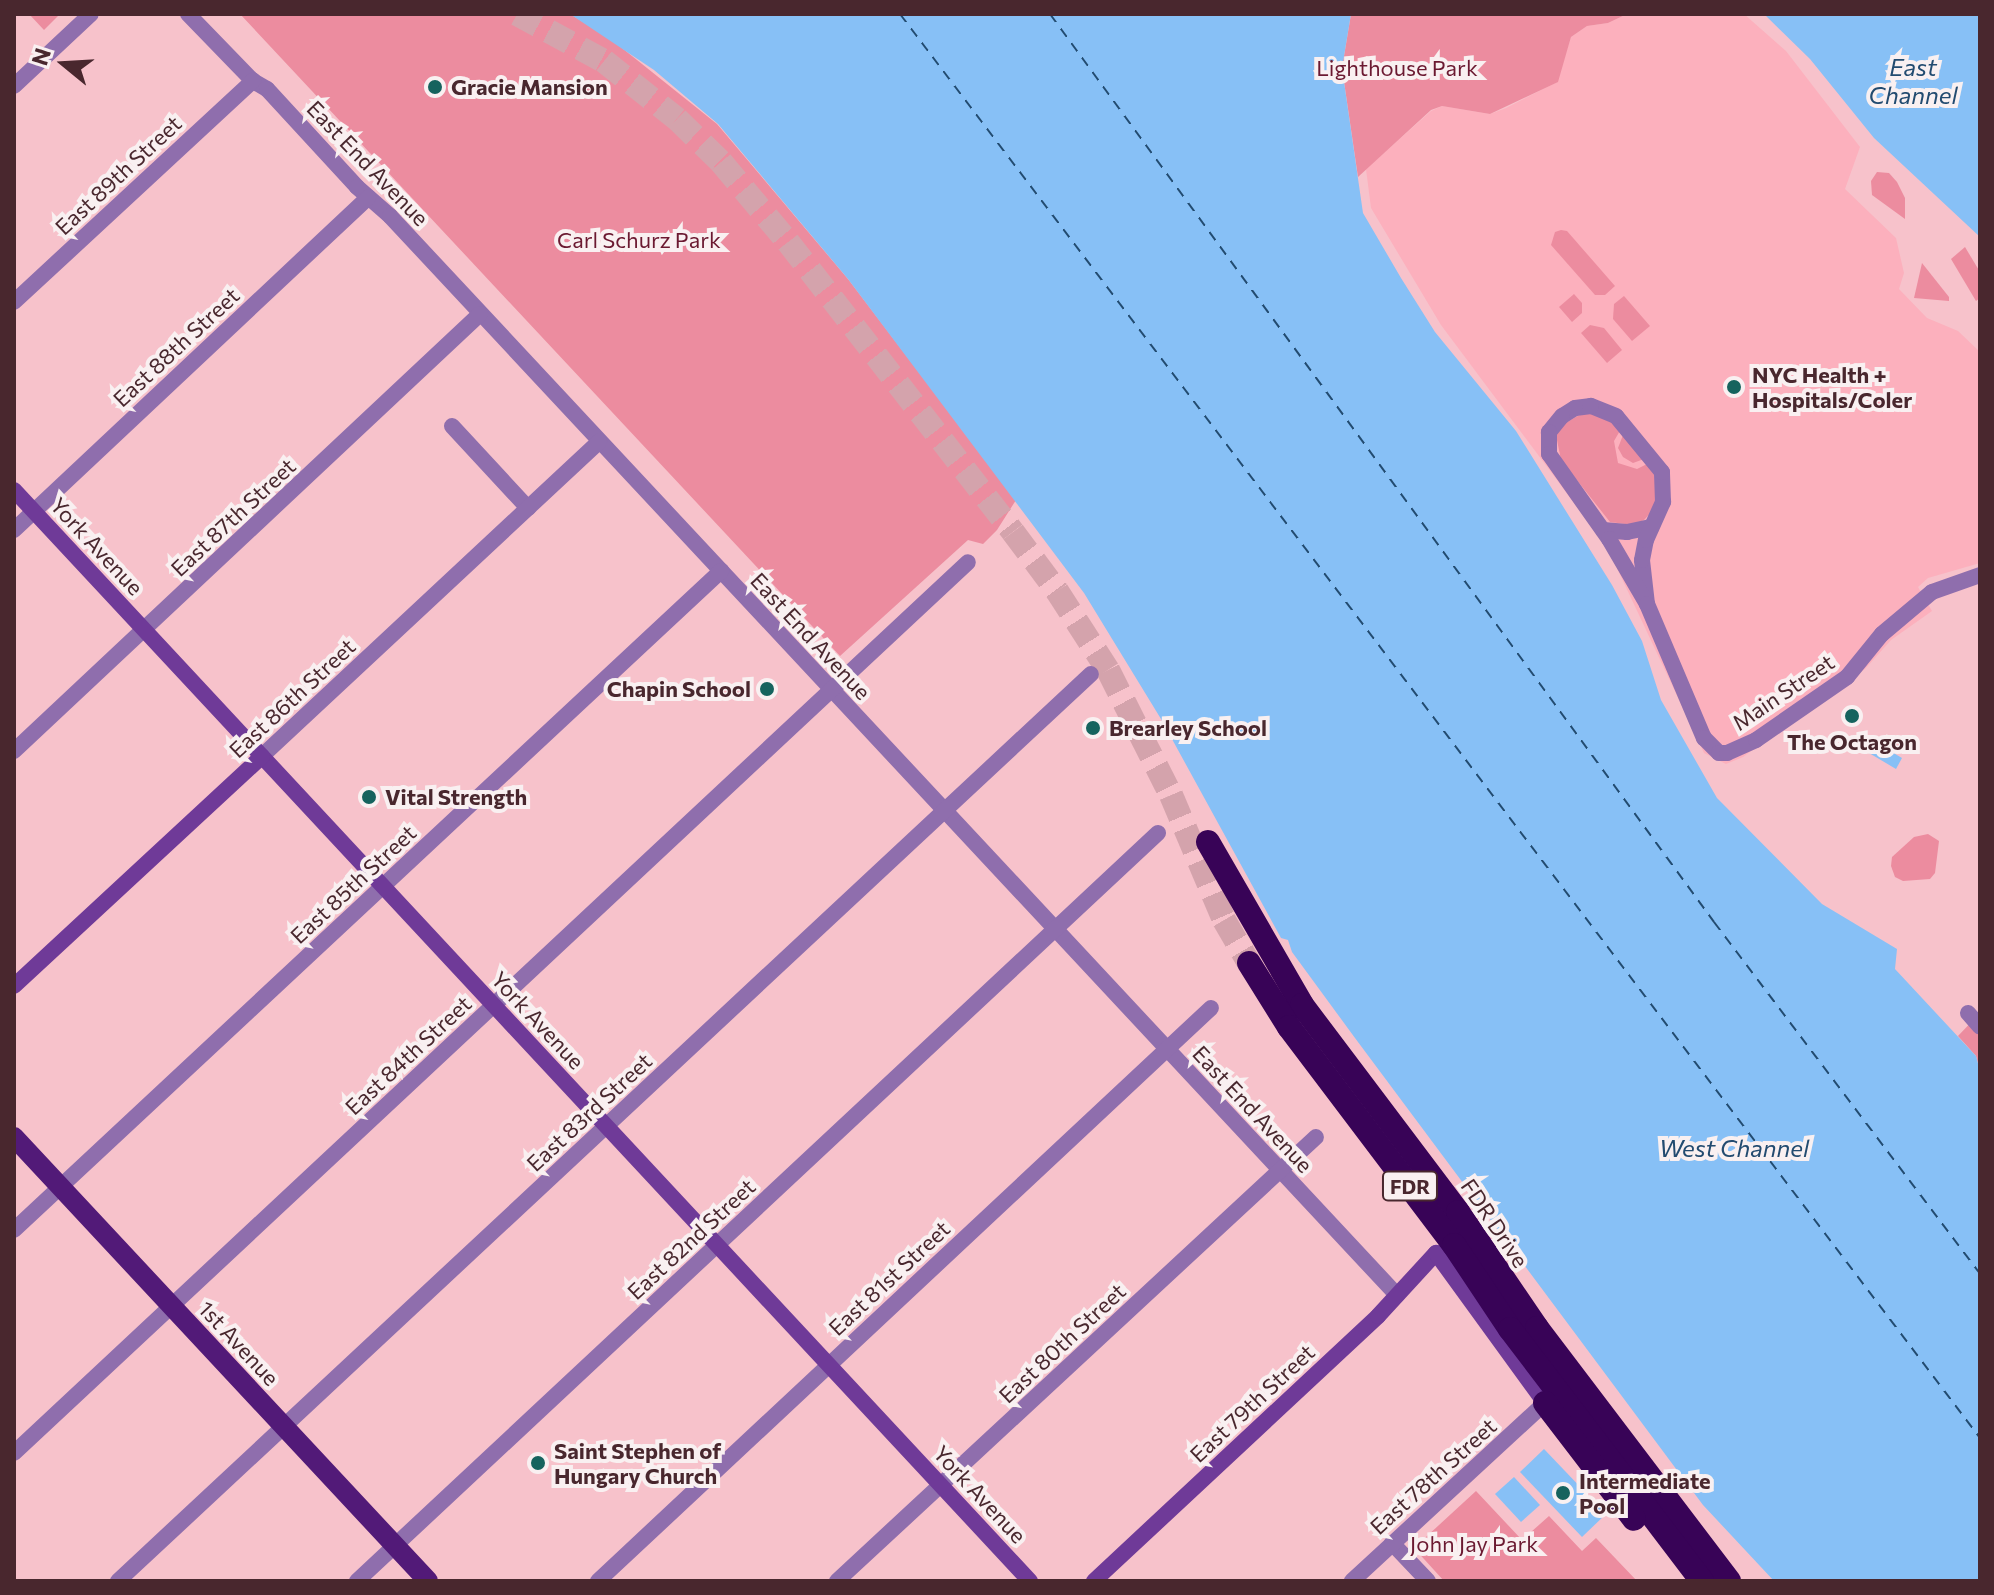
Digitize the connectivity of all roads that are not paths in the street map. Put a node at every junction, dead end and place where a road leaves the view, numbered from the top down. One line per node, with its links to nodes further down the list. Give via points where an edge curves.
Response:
1 (91, 14): 4 (street)
2 (188, 14): 3 (street, East End Avenue)
3 (253, 81): 5 (street, East End Avenue, via 267,89); 6 (street, East 89th Street)
4 (14, 86)
5 (368, 197): 7 (street, East End Avenue); 12 (street, East 88th Street)
6 (14, 302)
7 (480, 314): 9 (street, East End Avenue); 20 (street, East 87th Street)
8 (452, 426): 11 (street)
9 (599, 442): 11 (street, East 86th Street); 17 (street, East End Avenue)
10 (14, 490): 12 (main road, York Avenue)
11 (528, 508): 24 (street, East 86th Street)
12 (34, 511): 14 (street, East 88th Street); 20 (main road, York Avenue)
13 (1651, 527): 15 (street); 15 (street, via 1664,496 1660,467 1616,416 1591,406 1575,408 1554,423 1547,449); 19 (street, via 1642,569)
14 (14, 530)
15 (1603, 530): 19 (street)
16 (968, 562): 22 (street, East 84th Street)
17 (721, 571): 22 (street, East End Avenue); 28 (street, East 85th Street)
18 (1980, 575): 19 (street, Main Street, via 1932,592 1882,634 1847,677 1731,752 1719,753 1704,738)
19 (1647, 604)
20 (145, 629): 23 (street, East 87th Street); 24 (main road, York Avenue)
21 (1091, 674): 25 (street, East 83rd Street)
22 (832, 690): 25 (street, East End Avenue); 32 (street, East 84th Street)
23 (14, 751)
24 (262, 756): 28 (main road, York Avenue); 31 (main road, East 86th Street)
25 (944, 810): 29 (street, East End Avenue); 37 (street, East 83rd Street)
26 (1158, 833): 29 (street, East 82nd Street)
27 (1208, 842): 63 (highway, FDR Drive / FDR, via 1302,1005)
28 (383, 886): 32 (main road, York Avenue); 41 (street, East 85th Street)
29 (1056, 930): 36 (street, East End Avenue); 43 (street, East 82nd Street)
30 (1249, 963): 62 (highway, FDR, via 1289,1027)
31 (14, 986)
32 (494, 1005): 37 (main road, York Avenue); 45 (street, East 84th Street)
33 (1211, 1008): 36 (street, East 81st Street)
34 (1968, 1013): 35 (street)
35 (1980, 1027)
36 (1167, 1049): 40 (street, East End Avenue); 46 (street, East 81st Street)
37 (607, 1125): 43 (main road, York Avenue); 48 (street, East 83rd Street)
38 (14, 1137): 41 (main road, 1st Avenue)
39 (1316, 1137): 40 (street, East 80th Street)
40 (1281, 1171): 44 (street, East End Avenue); 50 (street, East 80th Street)
41 (60, 1187): 42 (street, East 85th Street); 45 (main road, 1st Avenue)
42 (14, 1230)
43 (718, 1245): 46 (main road, York Avenue); 52 (street, East 82nd Street)
44 (1397, 1295): 47 (main road, East 79th Street, via 1436,1253); 59 (main road, East 79th Street)
45 (172, 1306): 48 (main road, 1st Avenue); 49 (street, East 84th Street)
46 (830, 1364): 50 (main road, York Avenue); 56 (street, East 81st Street)
47 (1545, 1403): 51 (street, East 78th Street); 62 (highway, via 1667,1560)
48 (284, 1426): 52 (main road, 1st Avenue); 53 (street, East 83rd Street)
49 (14, 1453)
50 (941, 1484): 57 (street, East 80th Street); 58 (main road, York Avenue)
51 (1392, 1543): 60 (street, East 78th Street); 61 (street)
52 (395, 1546): 54 (street, East 82nd Street); 55 (main road, 1st Avenue)
53 (118, 1581)
54 (357, 1581)
55 (428, 1581)
56 (598, 1581)
57 (837, 1581)
58 (1030, 1581)
59 (1094, 1581)
60 (1352, 1581)
61 (1428, 1581)
62 (1699, 1581)
63 (1729, 1581)

